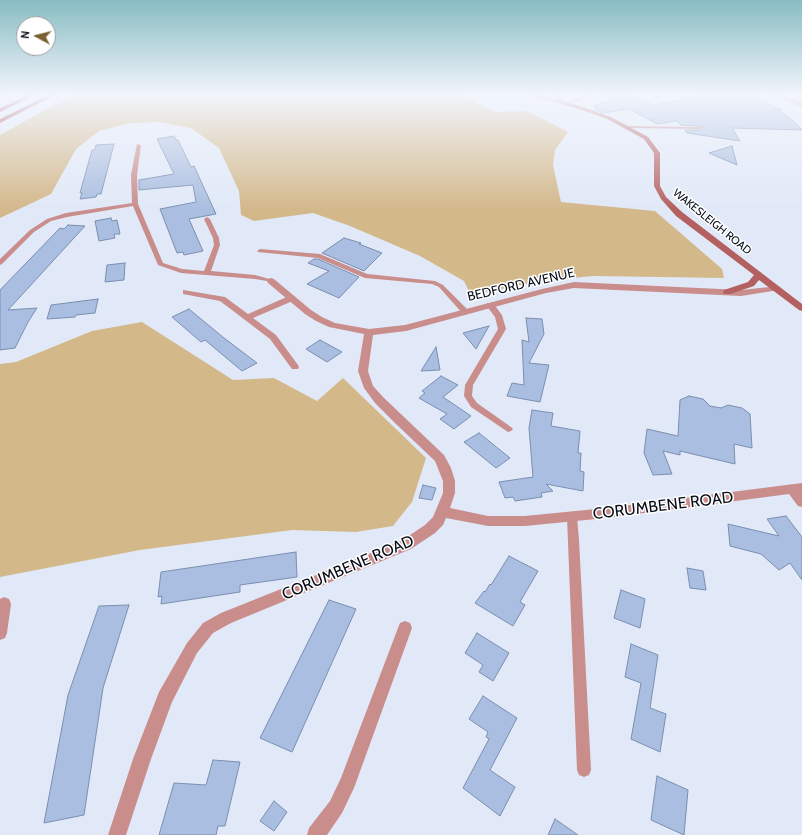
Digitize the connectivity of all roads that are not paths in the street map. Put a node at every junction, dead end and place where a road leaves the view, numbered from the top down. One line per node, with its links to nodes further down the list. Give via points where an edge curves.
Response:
1 (638, 133): 8 (main road, WAKESLEIGH ROAD, via 646,138 657,152 657,186 663,198 679,214)
2 (139, 144): 3 (lane, via 134,175)
3 (135, 204): 6 (lane, via 49,220 32,231); 7 (lane, via 160,264 181,271)
4 (207, 219): 7 (lane, via 217,245)
5 (260, 251): 16 (lane, via 320,256 365,276 433,282 446,291)
6 (0, 263)
7 (207, 273): 9 (lane)
8 (759, 275): 10 (main road, WAKESLEIGH ROAD); 12 (main road, via 751,284)
9 (271, 281): 13 (street, BEDFORD AVENUE)
10 (776, 288): 12 (street, BEDFORD AVENUE, via 740,293); 15 (main road, WAKESLEIGH ROAD)
11 (186, 292): 17 (lane, via 222,299)
12 (727, 292): 14 (street, BEDFORD AVENUE, via 574,285)
13 (292, 298): 17 (lane); 18 (street, BEDFORD AVENUE, via 308,312 332,325)
14 (490, 305): 16 (street, BEDFORD AVENUE); 20 (lane, via 499,317 502,329 468,385 468,396 474,405)
15 (800, 305)
16 (466, 312): 18 (street, BEDFORD AVENUE, via 406,328)
17 (248, 317): 19 (lane, via 274,338)
18 (369, 332): 23 (street, via 363,371 365,380 379,400 440,458 449,481 450,493)
19 (295, 367)
20 (508, 429)
21 (797, 489): 22 (street); 24 (street, CORUMBENE ROAD)
22 (802, 502)
23 (443, 512): 24 (street, CORUMBENE ROAD, via 507,522); 29 (street, CORUMBENE ROAD, via 430,530 406,545 226,618 208,628 192,648 165,698)
24 (572, 517): 28 (lane)
25 (4, 604): 27 (street)
26 (405, 628): 30 (street, via 348,782 336,807)
27 (0, 633)
28 (584, 770)
29 (117, 835)
30 (316, 835)

